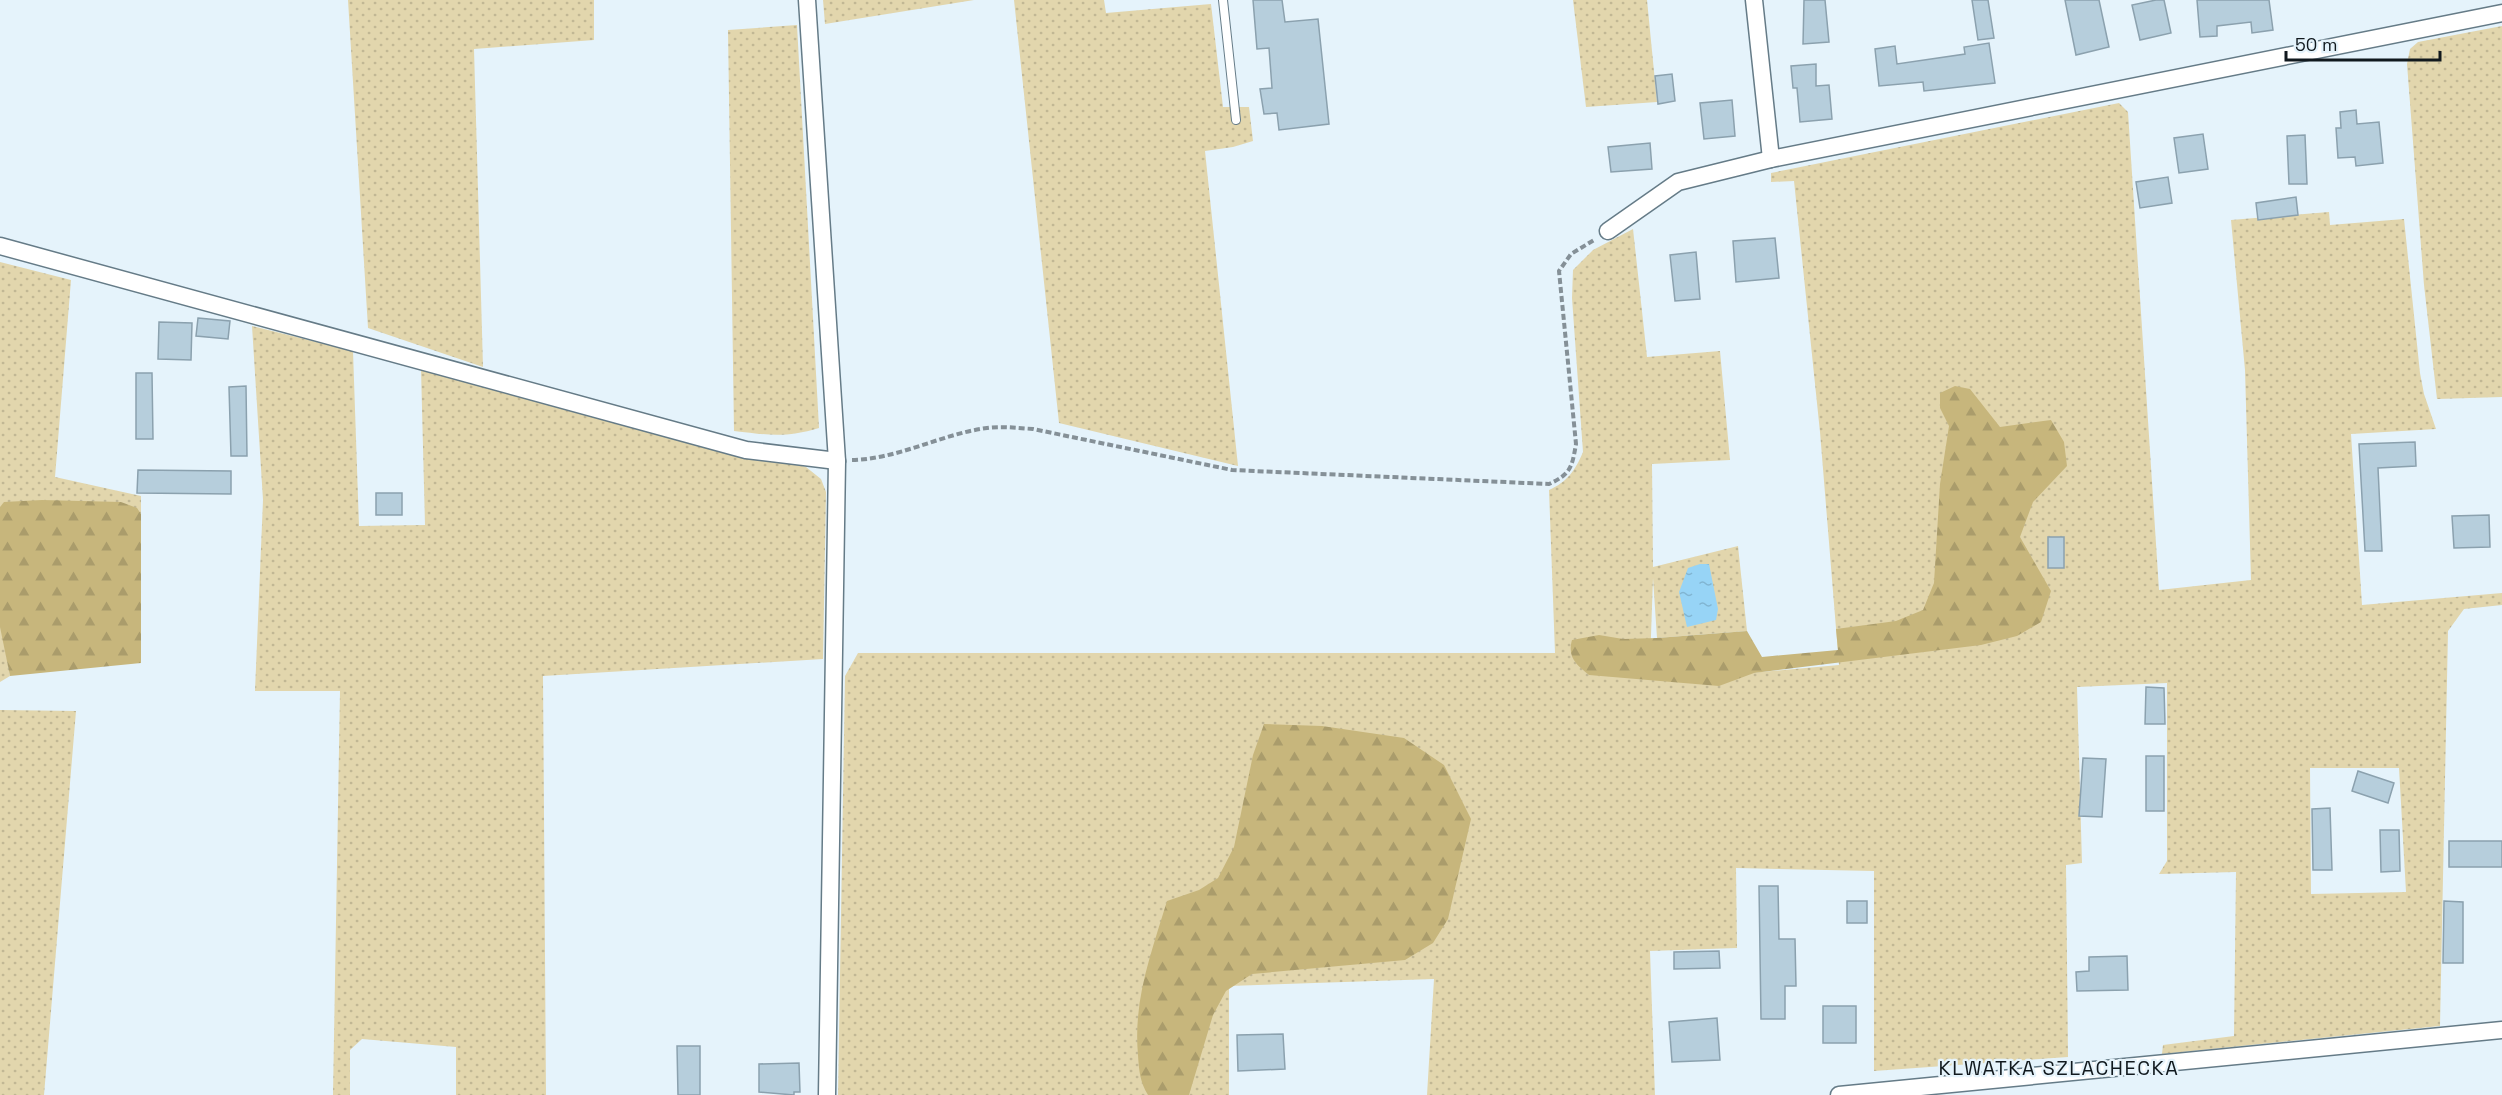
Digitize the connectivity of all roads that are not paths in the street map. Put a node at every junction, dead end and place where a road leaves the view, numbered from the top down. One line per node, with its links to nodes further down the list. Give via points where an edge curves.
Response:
1 (807, 0): 9 (street)
2 (1223, 0): 5 (lane)
3 (1754, 0): 6 (street)
4 (2502, 13): 6 (street)
5 (1236, 120)
6 (1771, 159): 7 (street, via 1677,182)
7 (1608, 231)
8 (0, 246): 9 (street, via 746,450)
9 (837, 461): 11 (street)
10 (2502, 1030): 12 (street)
11 (827, 1095)
12 (1839, 1095)

